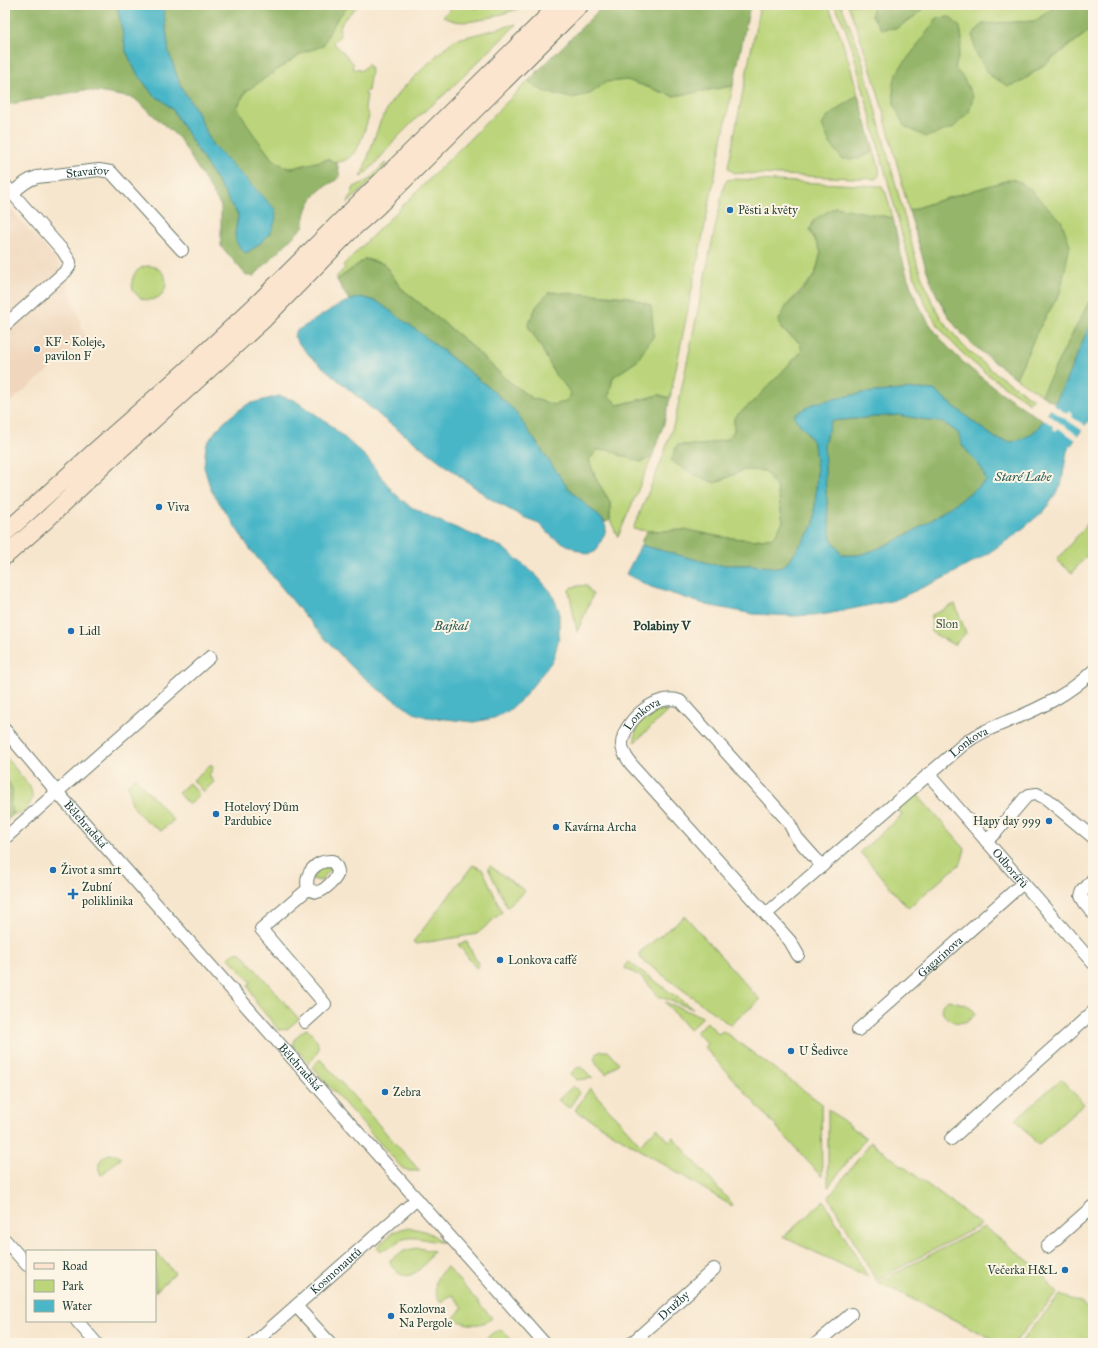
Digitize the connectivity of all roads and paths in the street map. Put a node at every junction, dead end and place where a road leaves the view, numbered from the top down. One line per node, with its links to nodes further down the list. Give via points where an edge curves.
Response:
1 (560, 5): 6 (main road, via 246,314)
2 (580, 5): 7 (main road, via 262,321)
3 (9, 189): 4 (street, Stavařov, via 37,177 99,170 111,172); 5 (street, Stavařov, via 70,262 66,271)
4 (182, 250)
5 (5, 325)
6 (5, 533)
7 (5, 556)
8 (210, 657): 12 (street, Bělehradská)
9 (1093, 671): 11 (street, Lonkova, via 1053,700 973,737)
10 (5, 730): 12 (street, Bělehradská)
11 (928, 774): 15 (street, Odborářů); 16 (street, Lonkova)
12 (57, 792): 14 (street); 28 (street, Bělehradská)
13 (1093, 837): 15 (street, via 1047,799 1033,794 1025,798)
14 (5, 838)
15 (986, 841): 18 (street, Odborářů)
16 (822, 866): 21 (street, Lonkova); 21 (street, Lonkova, via 797,838 788,821 680,701 664,700 642,711 624,737 623,748 627,759)
17 (1093, 879): 20 (street, via 1081,896)
18 (1023, 883): 23 (street, Odborářů); 26 (street, Gagarinova)
19 (308, 889): 25 (street, via 262,929 325,1004)
20 (1093, 913)
21 (766, 914): 22 (street, Lonkova, via 790,941)
22 (798, 955)
23 (1093, 962)
24 (1093, 1012): 27 (street)
25 (305, 1022)
26 (858, 1030)
27 (951, 1139)
28 (417, 1199): 34 (street, Kosmonautů); 40 (street, Bělehradská)
29 (1093, 1206): 31 (street)
30 (5, 1240): 32 (street)
31 (1047, 1247)
32 (26, 1264)
33 (714, 1269): 41 (street, Družby)
34 (296, 1306): 38 (street, Kosmonautů); 39 (street)
35 (851, 1314): 42 (street)
36 (78, 1322): 37 (street)
37 (96, 1343)
38 (254, 1343)
39 (330, 1343)
40 (544, 1343)
41 (632, 1343)
42 (817, 1343)

